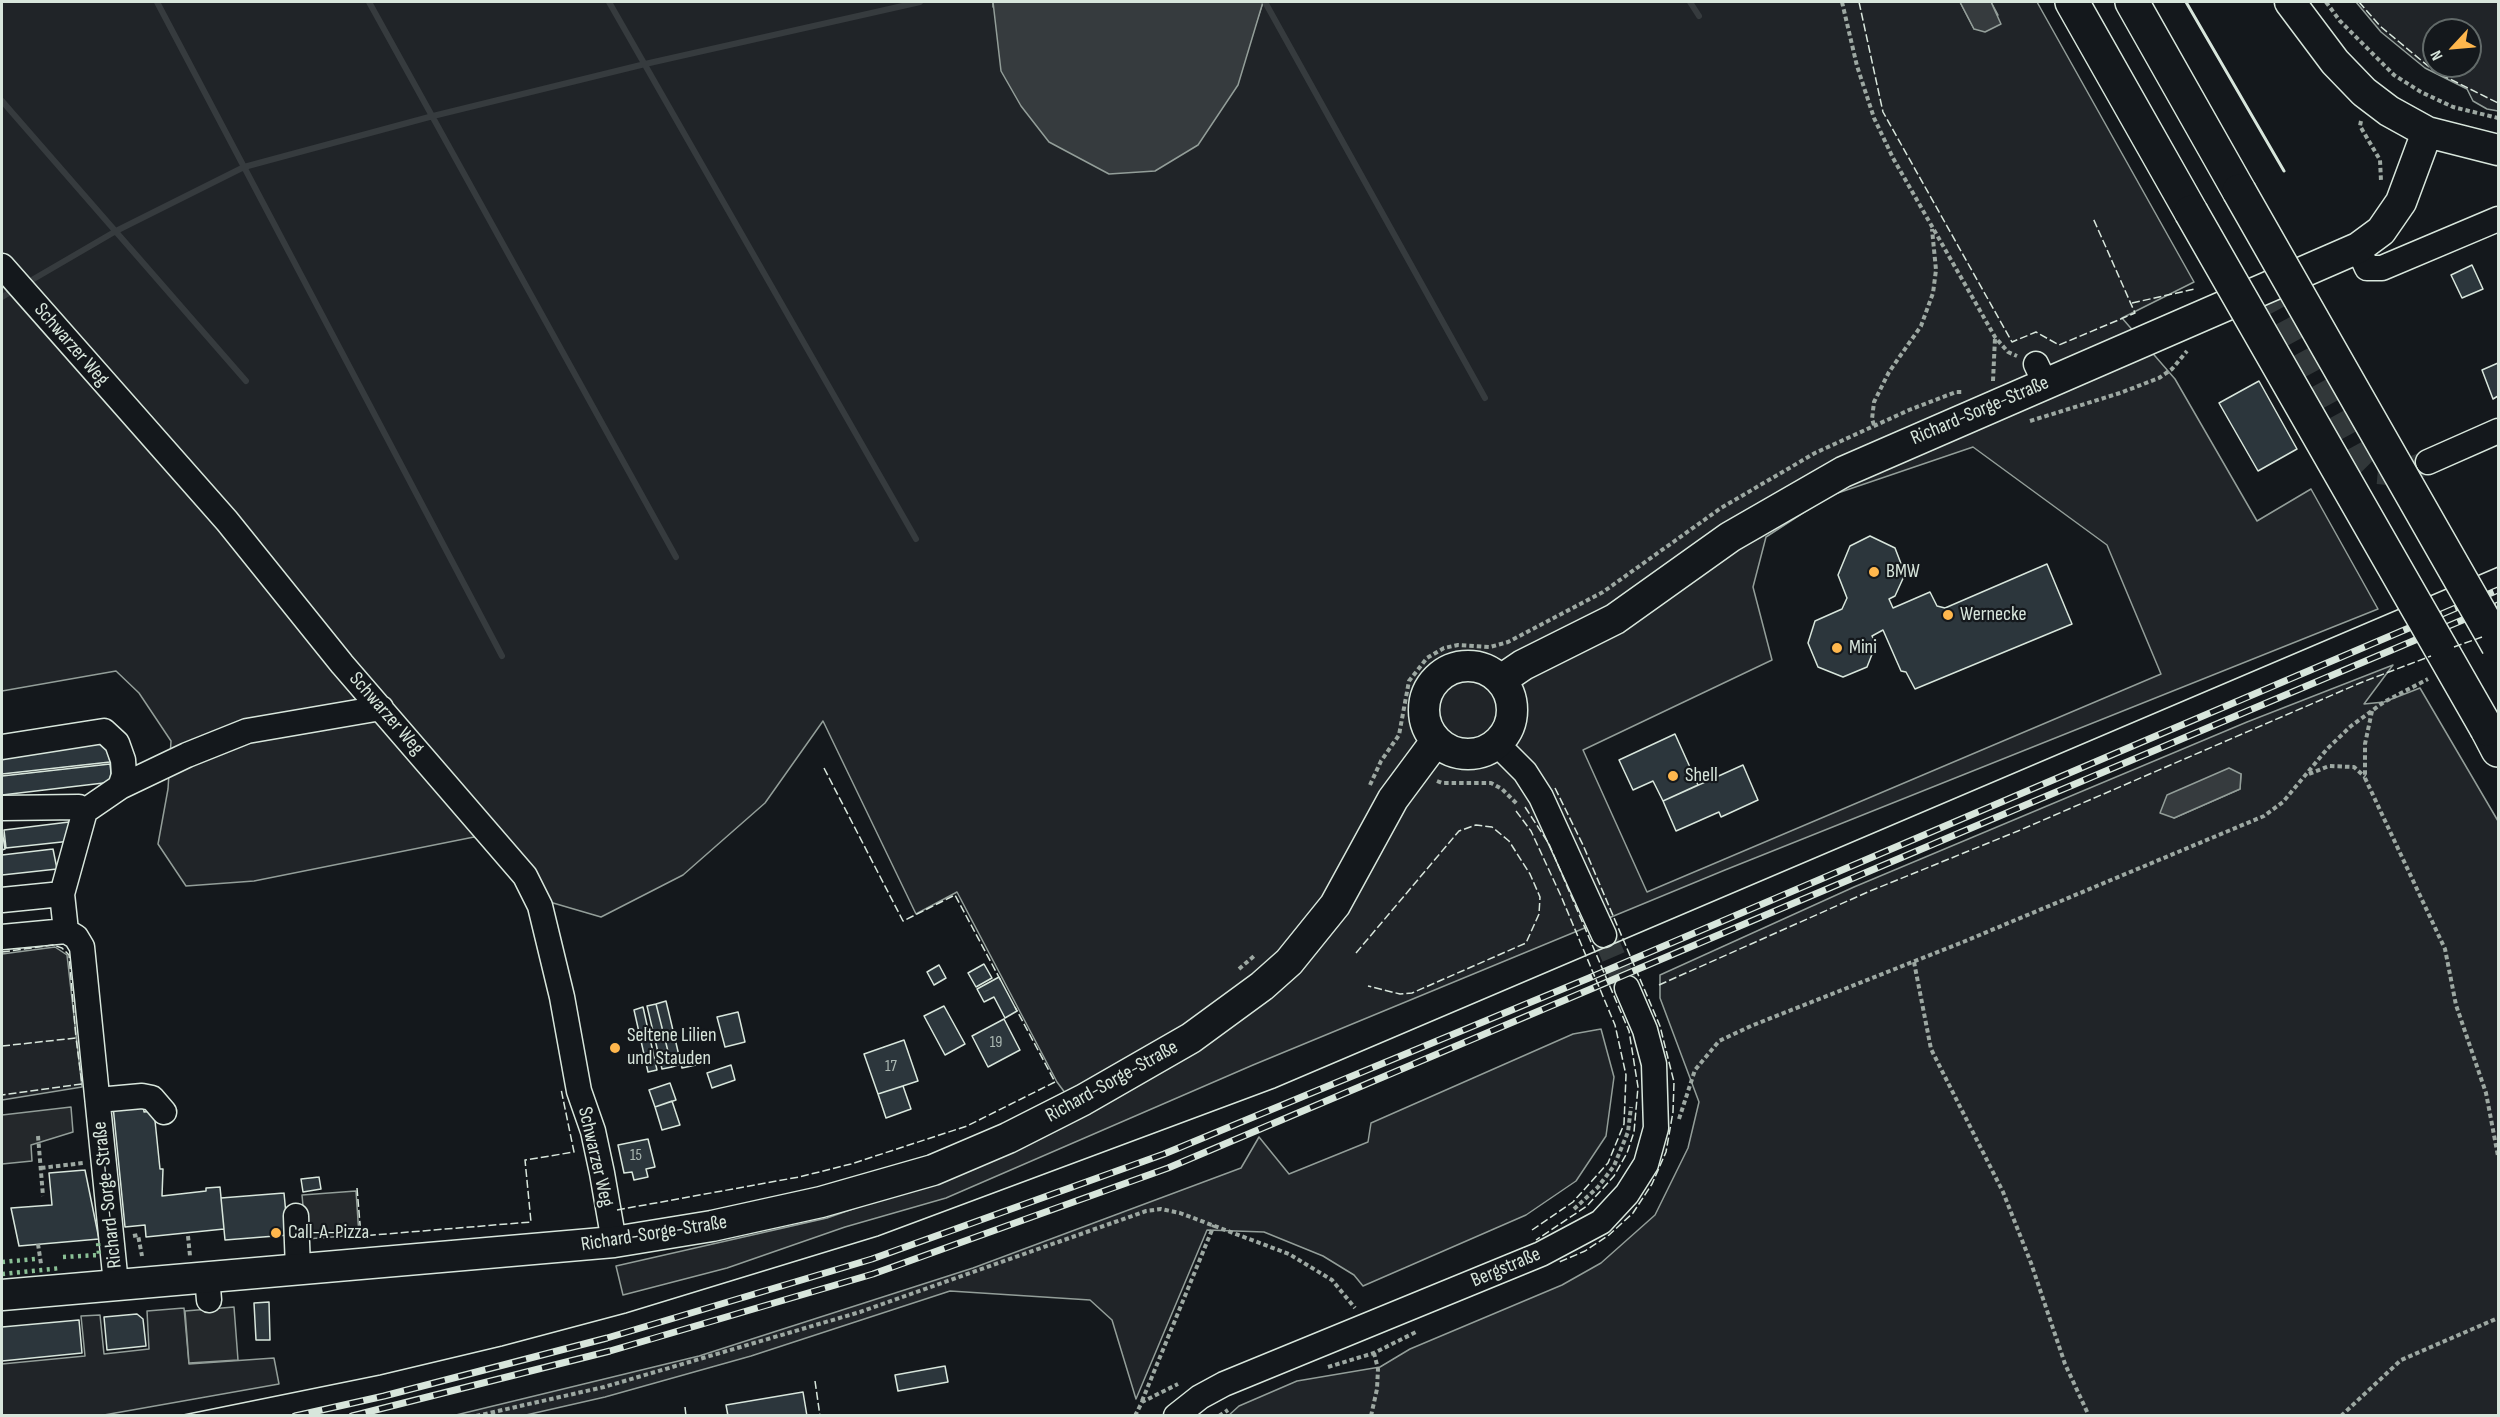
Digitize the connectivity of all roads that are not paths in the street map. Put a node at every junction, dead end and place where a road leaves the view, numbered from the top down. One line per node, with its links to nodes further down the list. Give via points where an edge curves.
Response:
1 (2072, 2): 14 (highway, bridge)
2 (2132, 2): 11 (highway, bridge)
3 (2290, 2): 4 (main road, via 2322,47 2374,100)
4 (2427, 132): 5 (main road); 7 (main road, Richard-Sorge-Straße, via 2401,202 2381,231)
5 (2499, 150)
6 (2499, 219): 7 (street, via 2382,268 2367,268)
7 (2358, 248): 12 (main road, Richard-Sorge-Straße, via 2040,374 1808,490 1730,537 1615,619 1523,665)
8 (6, 271): 13 (street, Schwarzer Weg, via 226,521)
9 (2499, 431): 10 (street)
10 (2428, 462)
11 (2499, 645)
12 (1502, 680): 15 (main road, via 1480,666 1467,665 1443,673 1430,687 1424,705 1428,730); 16 (main road, via 1509,692 1512,713 1506,733)
13 (381, 708): 18 (street, via 247,731); 30 (street, Schwarzer Weg, via 525,876 540,906 579,1091 593,1131)
14 (2493, 740)
15 (1436, 741): 16 (main road, via 1459,754 1485,751); 30 (main road, Richard-Sorge-Straße, via 1388,808 1349,884 1314,933 1262,986 1182,1043 1044,1120 933,1170 821,1203)
16 (1497, 744): 24 (street, via 1525,772 1541,797)
17 (2, 747): 18 (street, via 104,731 117,743 123,760)
18 (120, 787): 20 (street)
19 (2, 808): 20 (street, via 79,807)
20 (85, 811): 21 (street)
21 (62, 894): 22 (street); 23 (street)
22 (2, 900)
23 (66, 931): 25 (street); 27 (street, Richard-Sorge-Straße, via 82,947)
24 (1604, 935)
25 (2, 937)
26 (1627, 988): 34 (street, Bergstraße, via 1654,1064 1656,1128 1646,1164 1627,1194 1601,1222 1541,1254 1224,1384)
27 (98, 1100): 28 (street, via 142,1096 152,1098); 32 (street, Richard-Sorge-Straße)
28 (164, 1112)
29 (296, 1216): 31 (street)
30 (614, 1242): 31 (main road, Richard-Sorge-Straße)
31 (298, 1269): 32 (main road, Richard-Sorge-Straße)
32 (116, 1284): 33 (main road)
33 (2, 1295)
34 (1176, 1416)

